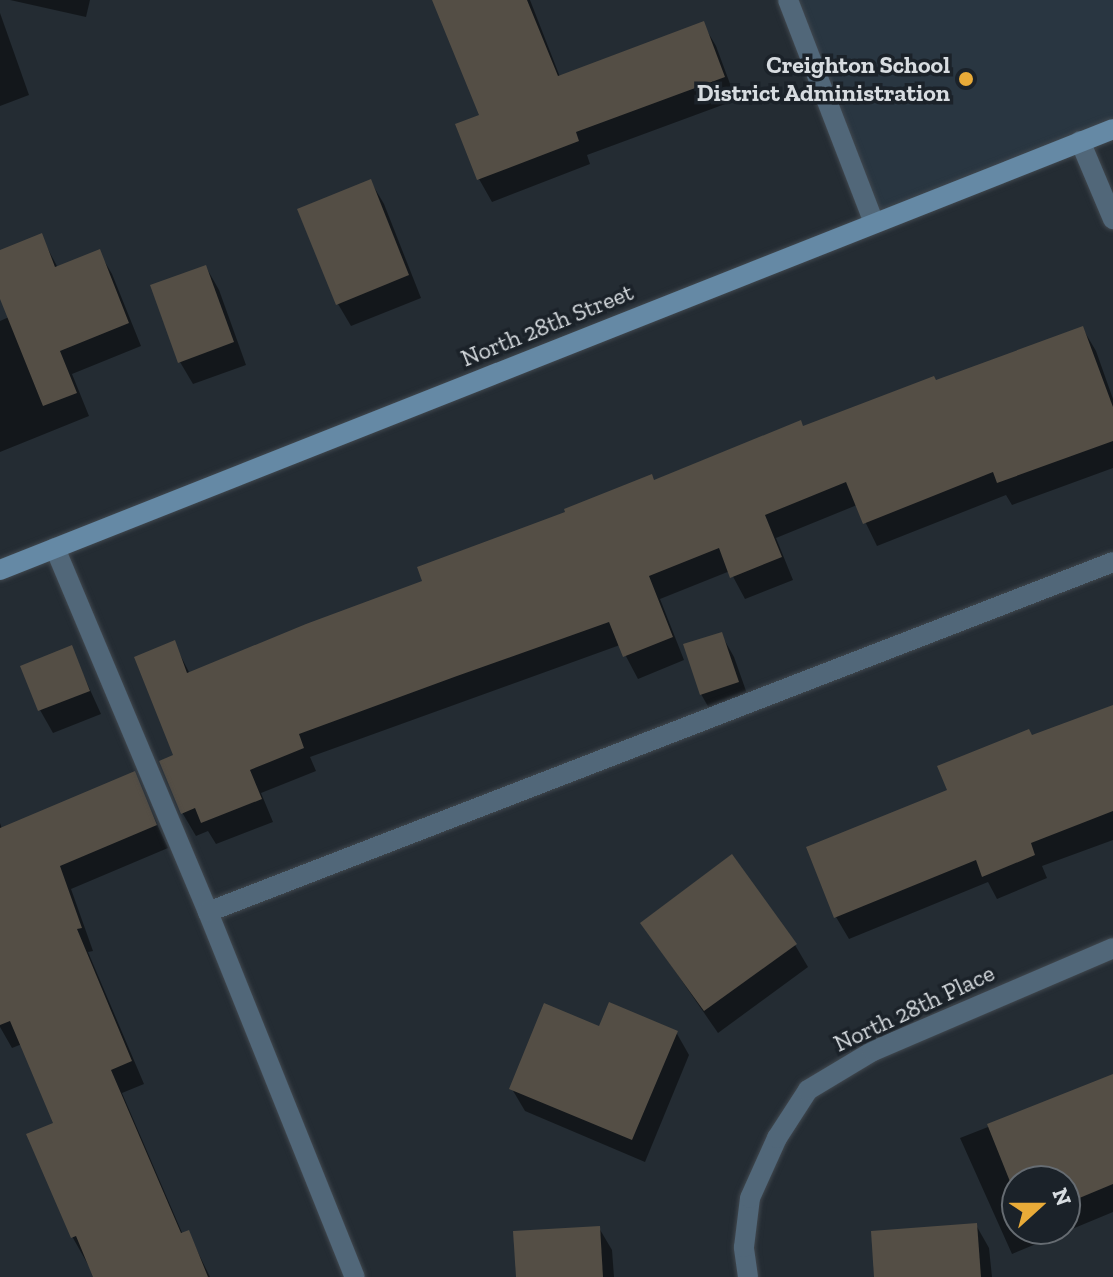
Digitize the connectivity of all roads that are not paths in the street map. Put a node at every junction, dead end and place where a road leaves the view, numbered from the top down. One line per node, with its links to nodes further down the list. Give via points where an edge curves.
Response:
1 (788, 0): 5 (street)
2 (1113, 129): 3 (street, North 28th Street)
3 (1080, 141): 4 (street); 5 (street, North 28th Street)
4 (1113, 219)
5 (874, 223): 6 (street, North 28th Street)
6 (55, 548): 8 (street, North 28th Street); 9 (street)
7 (1113, 562): 9 (street)
8 (0, 570)
9 (208, 912): 11 (street)
10 (1113, 948): 12 (street, North 28th Place, via 873,1051 808,1090 777,1138 750,1198 744,1247)
11 (355, 1277)
12 (748, 1277)

